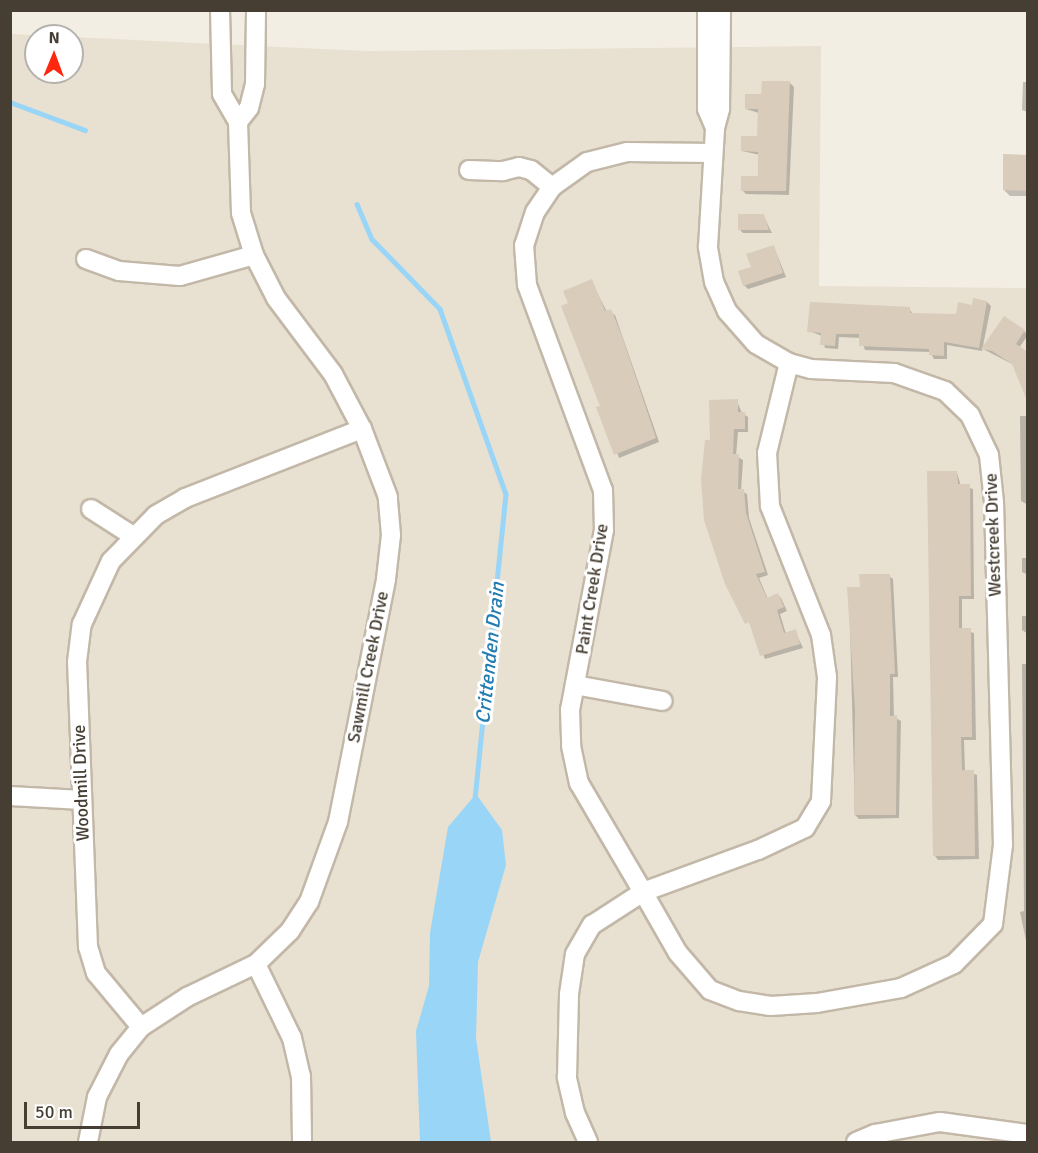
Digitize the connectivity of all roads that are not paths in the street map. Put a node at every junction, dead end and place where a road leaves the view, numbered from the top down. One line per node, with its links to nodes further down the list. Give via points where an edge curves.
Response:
1 (220, 10): 6 (street, Sawmill Creek Drive, via 222,94)
2 (256, 10): 6 (street, via 255,84 249,108)
3 (707, 10): 5 (street)
4 (721, 10): 5 (street)
5 (714, 75): 7 (street, Westcreek Drive, via 720,109)
6 (238, 122): 10 (street, Sawmill Creek Drive, via 241,213)
7 (713, 153): 9 (street, Paint Creek Drive, via 609,155 568,172); 12 (street, Westcreek Drive, via 708,247 717,292 749,338)
8 (469, 170): 9 (street, via 503,171 519,167 531,170)
9 (552, 187): 16 (street, Paint Creek Drive, via 526,234 525,275 597,468 604,509)
10 (254, 255): 11 (street, via 180,276 119,271); 13 (street, Sawmill Creek Drive, via 276,298 333,374)
11 (86, 259)
12 (789, 363): 20 (street, via 767,453 770,506 821,635 827,709 826,749 817,807 805,828); 20 (street, Westcreek Drive, via 810,369 903,375 945,391 970,415 982,437 992,472 1003,845 993,924 954,964 901,988 771,1006 739,1001 710,990 678,953)
13 (362, 429): 15 (street, Woodmill Drive, via 185,498 156,515); 21 (street, Sawmill Creek Drive, via 388,497 391,535 345,788 338,822 309,902 290,931)
14 (92, 509): 15 (street)
15 (133, 536): 19 (street, Woodmill Drive, via 111,561 82,624 77,662)
16 (575, 685): 17 (street); 20 (street, Paint Creek Drive, via 569,728 579,783)
17 (663, 701)
18 (10, 796): 19 (street)
19 (82, 800): 22 (street, Woodmill Drive, via 88,947 96,973)
20 (643, 892): 27 (street, via 592,925 575,954 569,994 567,1077 575,1113)
21 (256, 964): 22 (street, Sawmill Creek Drive, via 187,998); 26 (street, via 292,1038 301,1076)
22 (141, 1027): 25 (street, Sawmill Creek Drive, via 119,1054 97,1097)
23 (1028, 1134): 24 (street)
24 (1003, 1136): 28 (street, via 940,1122 875,1134)
25 (88, 1143)
26 (302, 1143)
27 (588, 1143)
28 (856, 1143)

